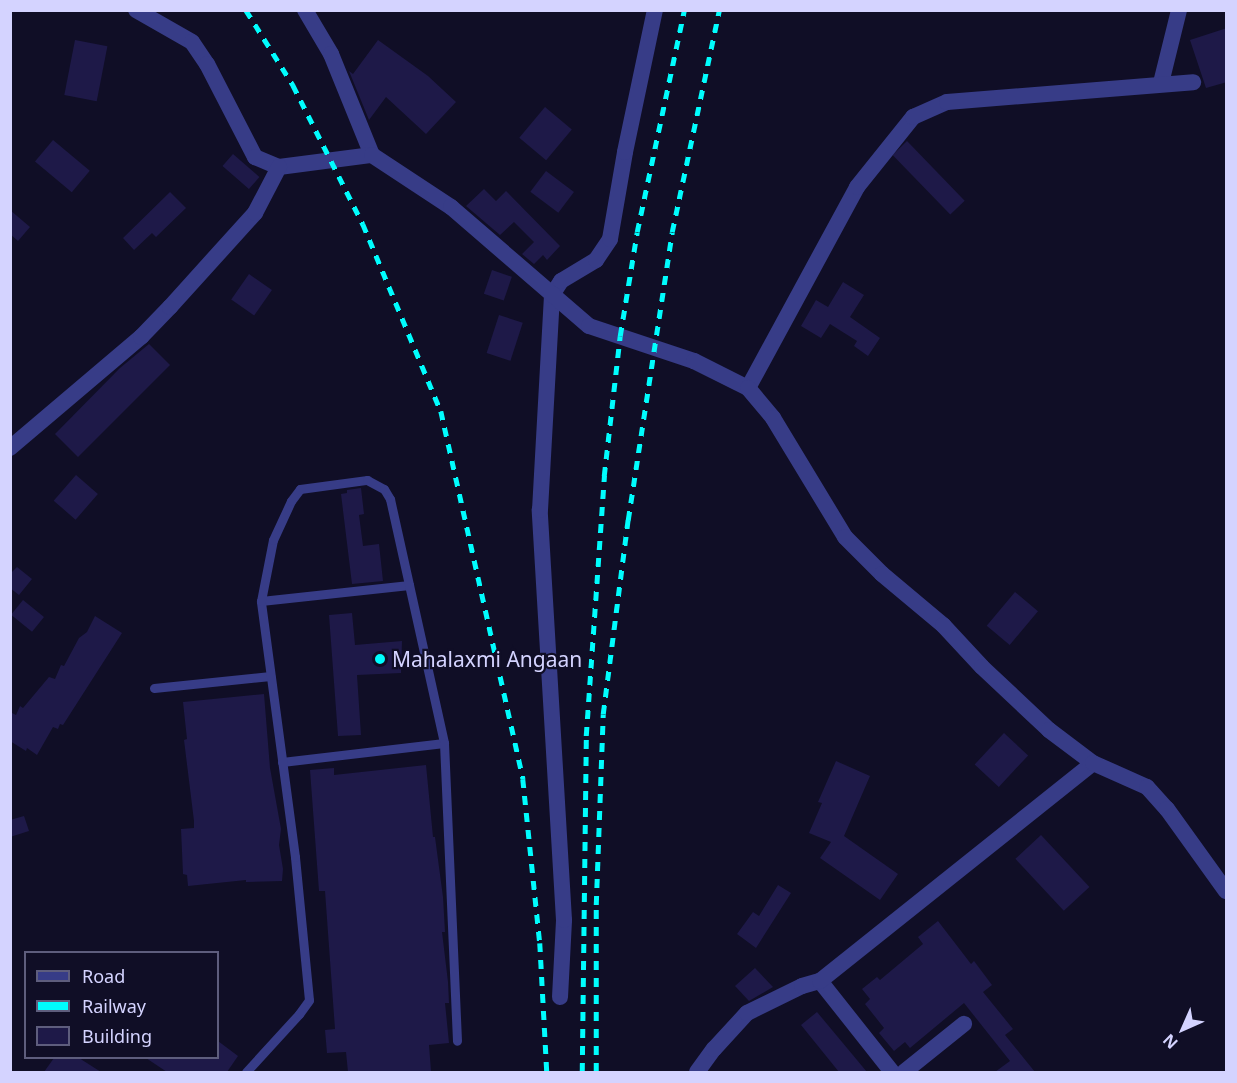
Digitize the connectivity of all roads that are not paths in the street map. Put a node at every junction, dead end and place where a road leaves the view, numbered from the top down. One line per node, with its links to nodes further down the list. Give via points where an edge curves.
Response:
1 (136, 10): 8 (street, via 192,42 255,157)
2 (305, 10): 7 (street, via 331,54)
3 (655, 10): 9 (street, via 610,239 596,261 561,281)
4 (1179, 10): 6 (street)
5 (1193, 82): 6 (street)
6 (1161, 83): 10 (street, via 947,102 913,117 857,186)
7 (372, 155): 8 (street); 9 (street, via 451,207)
8 (279, 167): 11 (street, via 255,213 170,307 141,337)
9 (552, 294): 10 (street, via 589,326 694,361); 21 (street, via 540,510 564,920)
10 (748, 388): 18 (street, via 773,418 845,537 943,625 1049,730)
11 (10, 448)
12 (409, 585): 13 (lane); 13 (lane, via 390,499 384,489 367,480 300,489 295,494 273,540); 16 (lane)
13 (261, 601): 14 (lane)
14 (270, 676): 15 (lane); 17 (lane)
15 (154, 688)
16 (444, 743): 17 (lane); 23 (lane)
17 (282, 762): 24 (lane, via 309,1000)
18 (1093, 763): 19 (street, via 1147,787); 20 (street)
19 (1227, 891)
20 (820, 981): 25 (street, via 747,1012); 26 (street)
21 (560, 997)
22 (964, 1024): 27 (street)
23 (458, 1041)
24 (246, 1072)
25 (697, 1072)
26 (892, 1072)
27 (904, 1072)

